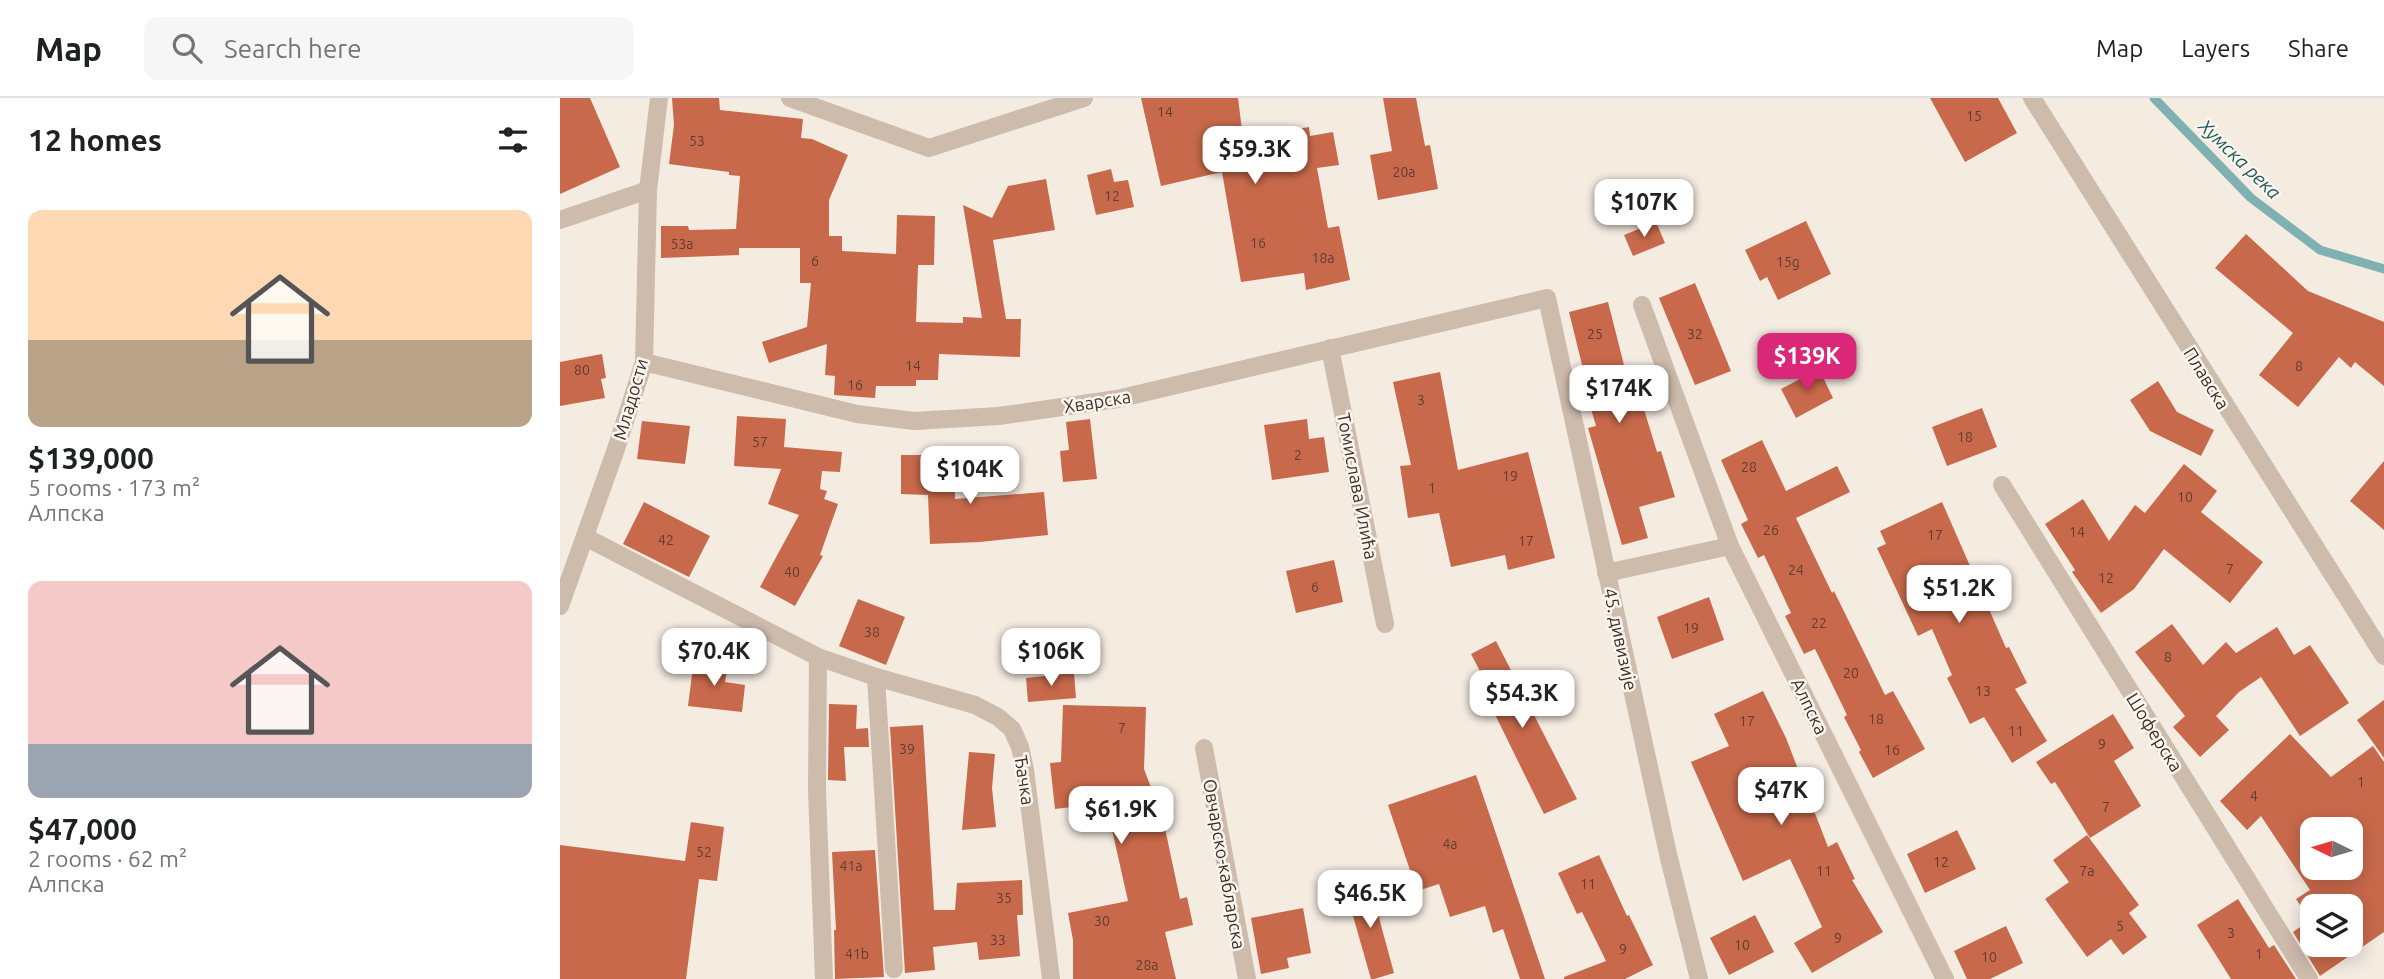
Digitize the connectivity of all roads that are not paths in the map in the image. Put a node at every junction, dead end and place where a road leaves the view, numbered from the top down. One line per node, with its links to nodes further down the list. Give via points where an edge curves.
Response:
1 (659, 98): 5 (street, Младости)
2 (790, 98): 3 (street, via 929,148)
3 (1084, 98)
4 (2032, 98): 17 (street, Плавска)
5 (648, 190): 6 (street); 10 (street, Младости)
6 (560, 220)
7 (1546, 298): 9 (street, Хварска); 14 (street, 45. дивизије)
8 (1642, 305): 13 (street, Алпска)
9 (1330, 348): 10 (street, Хварска, via 1117,400 999,416 914,421 858,414); 16 (street, Томислава Илића)
10 (644, 362): 12 (street, Младости)
11 (2002, 485): 27 (street, Шоферска)
12 (585, 537): 15 (street, Младости); 18 (street, Ђачка)
13 (1730, 546): 14 (street); 26 (street, Алпска)
14 (1606, 573): 25 (street, 45. дивизије)
15 (560, 606)
16 (1385, 624)
17 (2384, 656)
18 (818, 657): 19 (street, Ђачка); 22 (street)
19 (876, 677): 21 (street); 23 (street, Ђачка, via 975,705 1012,729 1025,769)
20 (1204, 748): 24 (street, Овчарско-кабларска)
21 (894, 969)
22 (824, 979)
23 (1051, 979)
24 (1247, 979)
25 (1699, 979)
26 (1945, 979)
27 (2308, 979)

